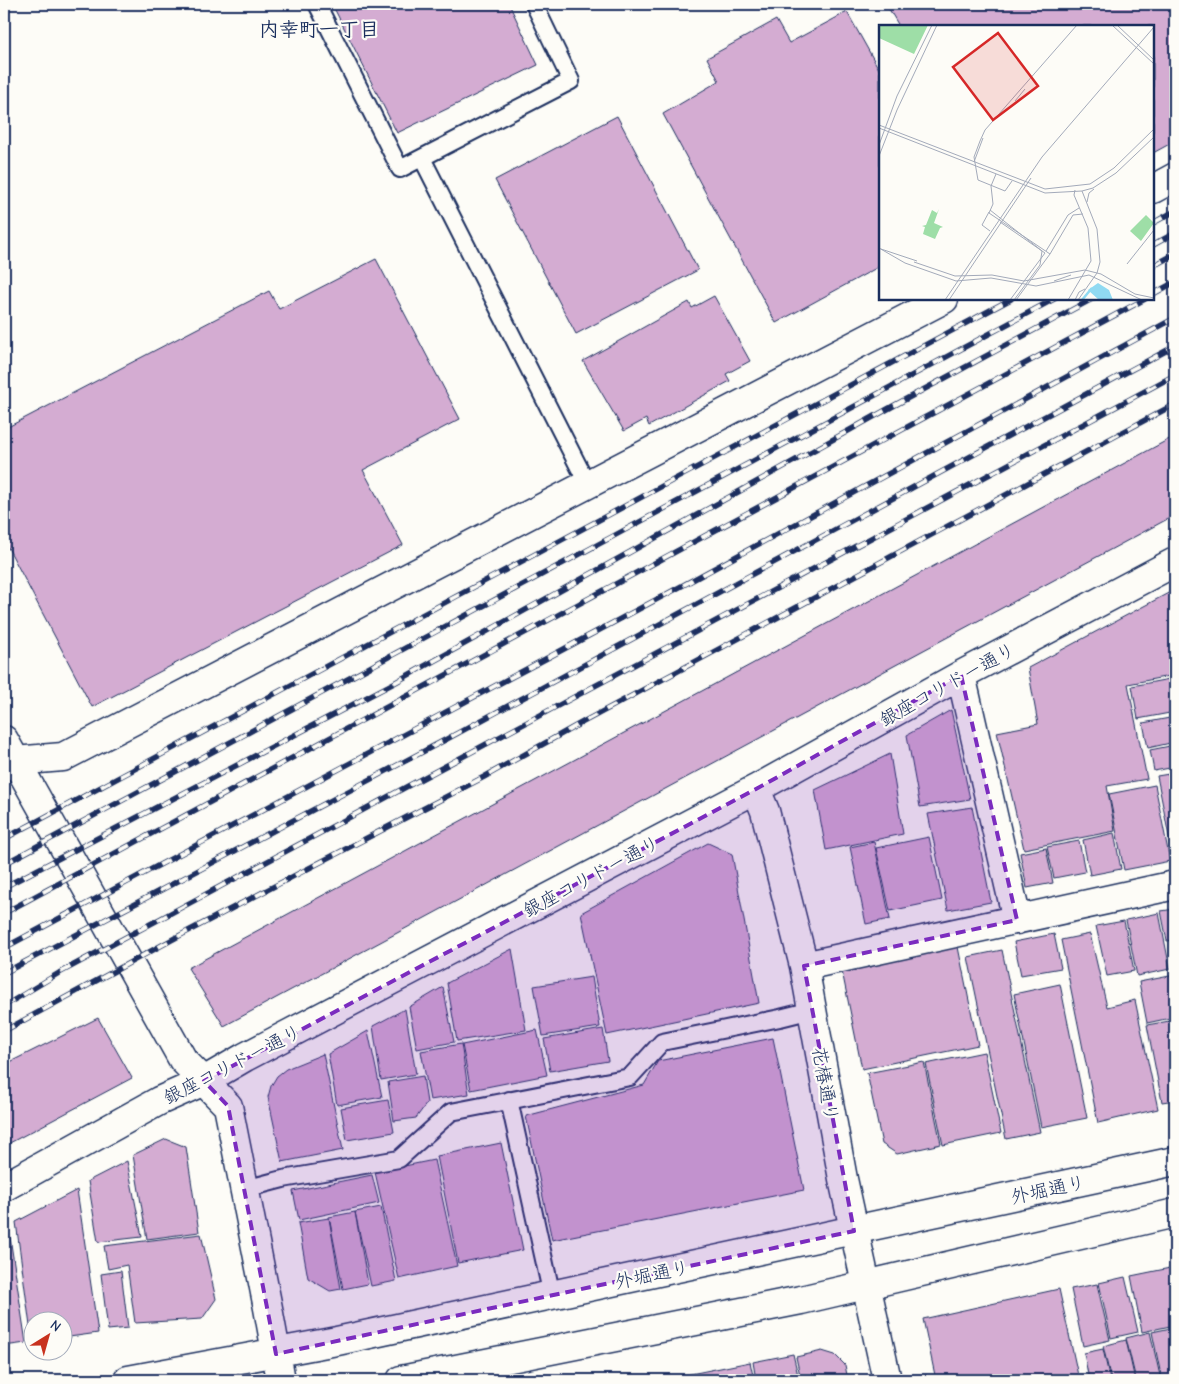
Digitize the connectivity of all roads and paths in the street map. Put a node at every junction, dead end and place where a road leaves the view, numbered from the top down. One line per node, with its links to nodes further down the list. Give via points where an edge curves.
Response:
1 (317, 4): 3 (lane, via 400,169)
2 (534, 4): 3 (lane, via 571,80)
3 (422, 158): 7 (lane)
4 (1175, 177): 5 (street)
5 (1154, 188)
6 (942, 300): 7 (street)
7 (588, 485): 10 (street, via 63,757)
8 (1175, 562): 9 (street, 銀座コリドー通り)
9 (961, 675): 11 (street, 銀座コリドー通り); 13 (street)
10 (7, 756): 16 (street, via 183,1060)
11 (756, 789): 14 (street, 花椿通り, via 765,811); 16 (street, 銀座コリドー通り)
12 (1175, 885): 13 (street)
13 (1017, 920): 14 (street)
14 (804, 966): 15 (street, 花椿通り)
15 (812, 1010): 17 (lane, via 662,1042 630,1077); 22 (street, 花椿通り)
16 (204, 1081): 19 (street, 銀座コリドー通り, via 159,1101); 20 (street, via 228,1106)
17 (509, 1100): 20 (lane, via 451,1112 399,1159); 24 (lane)
18 (1175, 1161): 22 (street, 外堀通り)
19 (4, 1186)
20 (244, 1189): 25 (street)
21 (1175, 1213): 23 (street)
22 (854, 1231): 23 (street, 花椿通り); 24 (street, 外堀通り)
23 (863, 1272): 28 (street, via 801,1300); 29 (street, 花椿通り)
24 (552, 1296): 25 (street, 外堀通り)
25 (276, 1354): 26 (street, 外堀通り); 27 (street)
26 (128, 1380)
27 (281, 1380)
28 (401, 1380)
29 (887, 1380)

